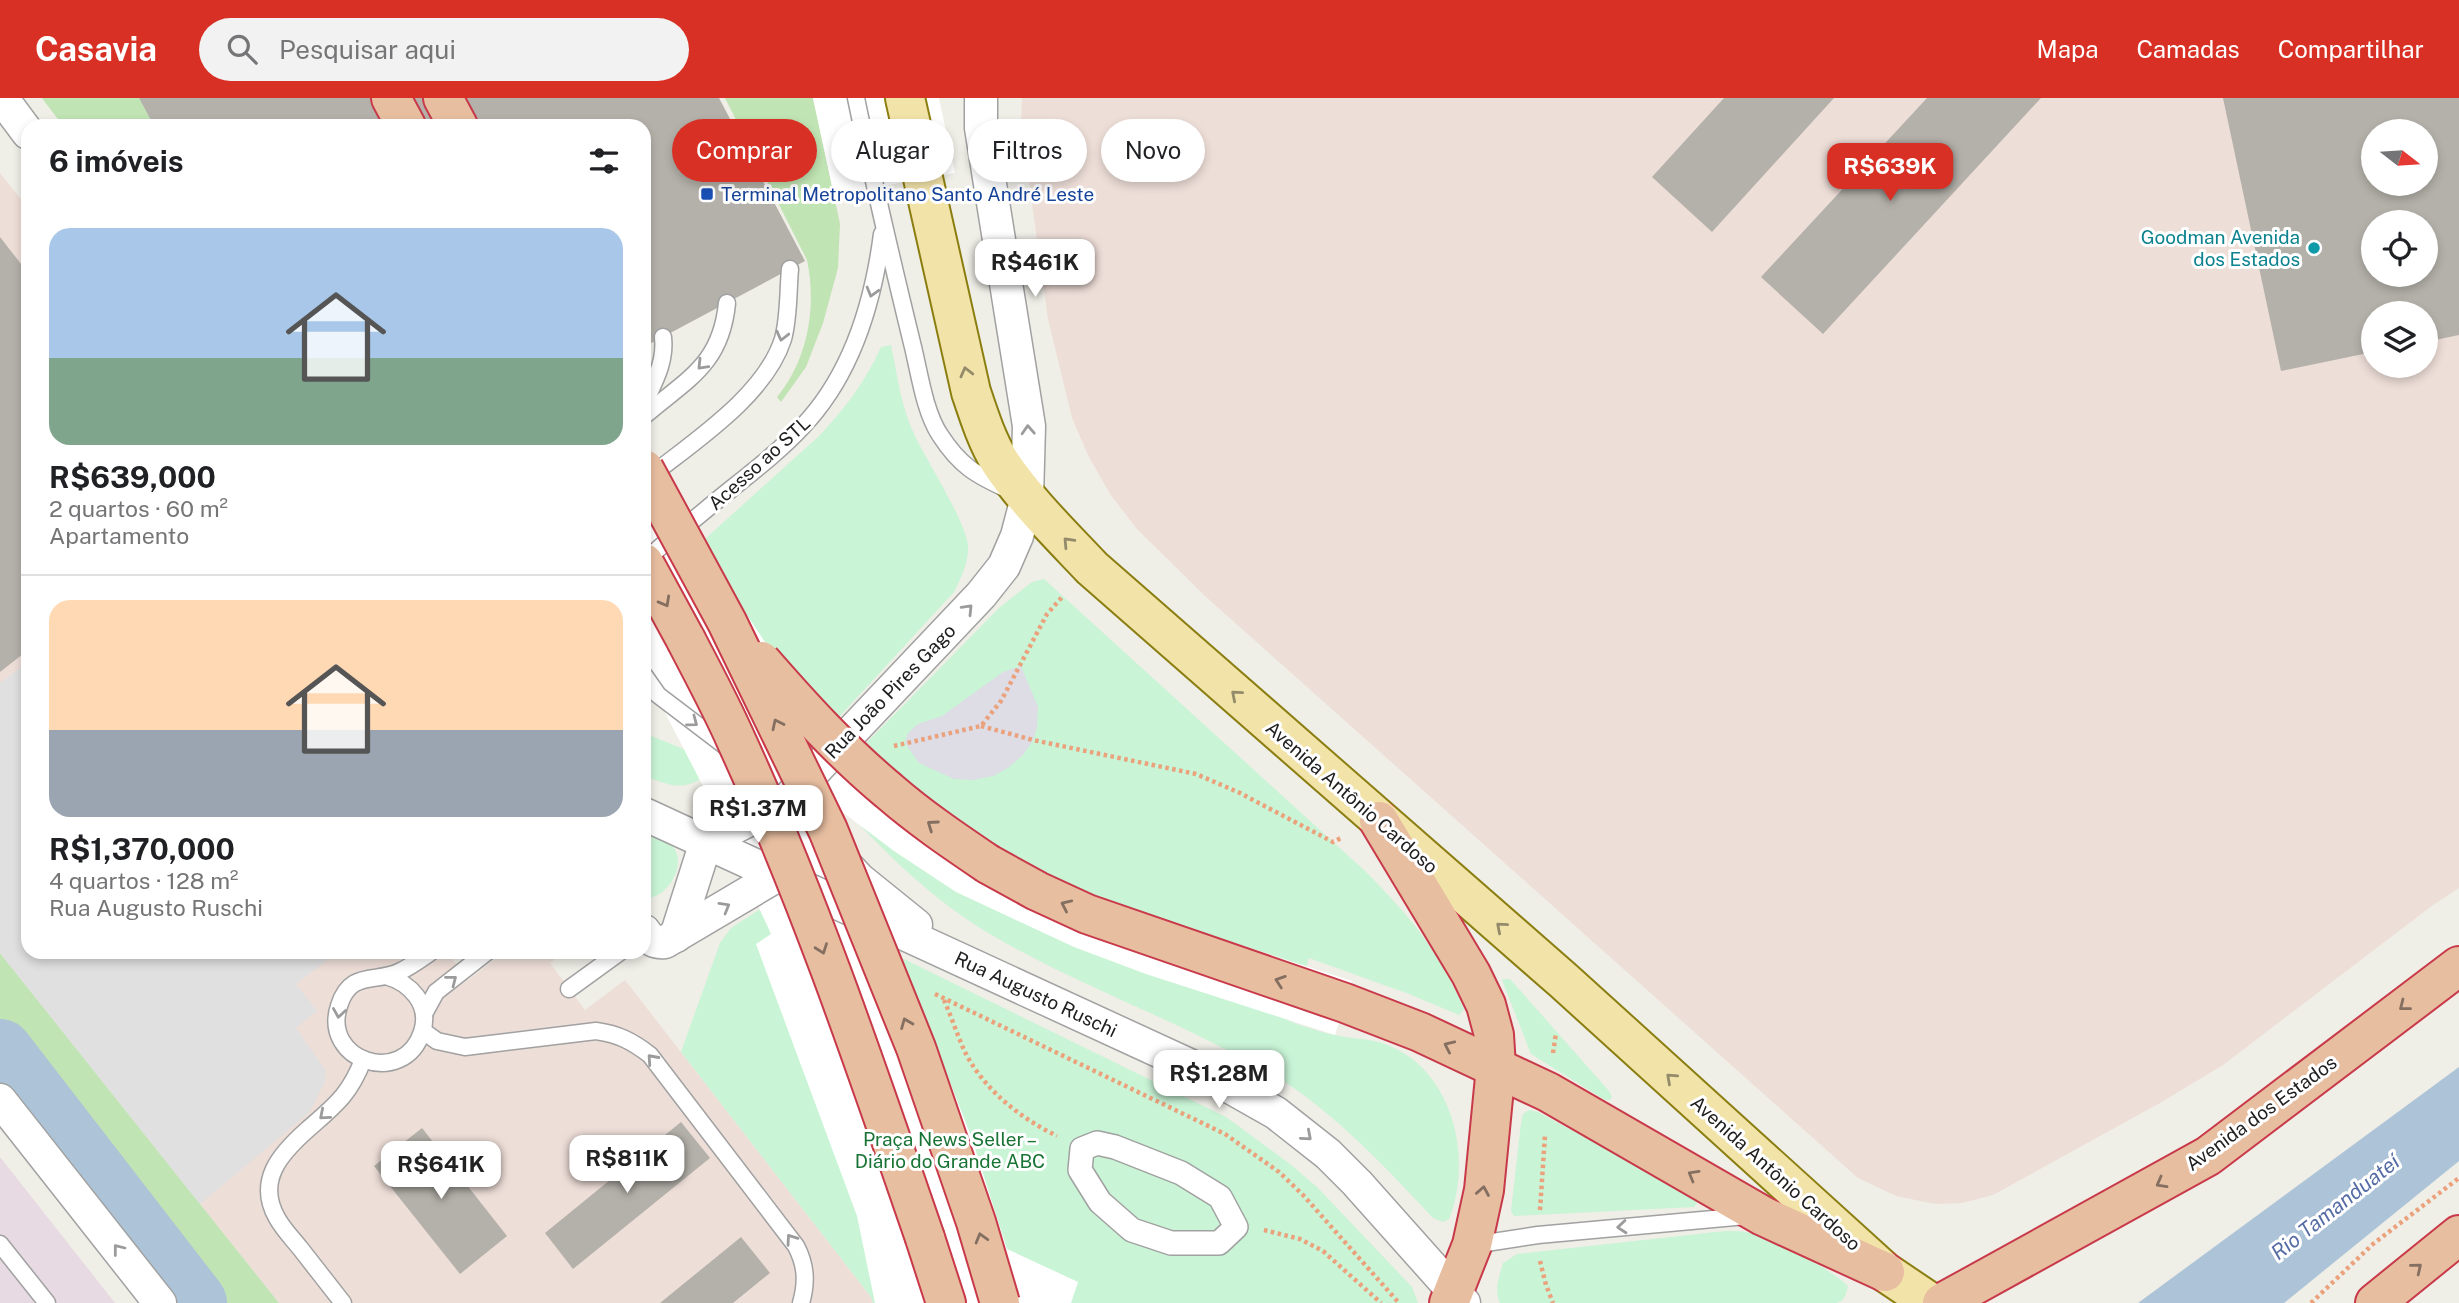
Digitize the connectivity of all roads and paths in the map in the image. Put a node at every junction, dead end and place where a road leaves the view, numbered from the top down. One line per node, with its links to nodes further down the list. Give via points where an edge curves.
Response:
1 (2, 98): 9 (street)
2 (391, 98): 7 (highway)
3 (443, 98): 8 (highway)
4 (856, 98): 10 (lane, Avenida Antônio Cardoso)
5 (905, 98): 18 (main road, one-way to 5, via 999,460 971,392)
6 (979, 108): 18 (street, Rua João Pires Gago, one-way to 6, via 1029,426)
7 (402, 119)
8 (454, 119)
9 (21, 124)
10 (883, 225): 18 (lane, Avenida Antônio Cardoso, via 937,431 976,475); 19 (lane, Acesso ao STL, one-way to 19, via 876,279 865,315 845,365 821,404 781,448)
11 (790, 269): 16 (lane, one-way to 16, via 783,338 769,370 747,397)
12 (727, 303): 15 (lane, one-way to 15, via 718,346 706,364)
13 (663, 337): 14 (lane, via 661,365)
14 (651, 388)
15 (651, 410)
16 (651, 476)
17 (651, 481): 22 (highway, bridge)
18 (1027, 498): 26 (street, Rua João Pires Gago, one-way to 18, via 1004,566); 28 (main road, Avenida Antônio Cardoso, one-way to 18, via 1092,568)
19 (651, 557)
20 (651, 576): 52 (highway, one-way to 52, bridge, via 736,739 784,852 866,1066)
21 (1063, 596): 24 (path, via 1047,614 1001,701)
22 (727, 622): 44 (highway, one-way to 22, bridge, via 1345,1003 1087,914 988,864 922,818 844,751); 63 (highway, one-way to 22, bridge, via 916,1048 828,830)
23 (651, 692): 26 (lane, one-way to 26, via 725,746)
24 (981, 726): 25 (path); 28 (path, via 1196,774 1333,842)
25 (887, 749)
26 (786, 801): 29 (street, Rua João Pires Gago); 35 (street, via 859,879)
27 (651, 817): 29 (street, Rua Augusto Ruschi)
28 (1379, 821): 44 (highway, via 1481,995 1494,1035); 55 (main road, Avenida Antônio Cardoso, one-way to 28, via 1564,981)
29 (706, 842): 30 (street, Rua Augusto Ruschi); 31 (street)
30 (778, 875): 31 (street, one-way to 30); 35 (street, Rua Augusto Ruschi)
31 (652, 934)
32 (420, 959): 37 (lane)
33 (478, 959): 40 (lane, one-way to 33, via 436,992)
34 (610, 959): 38 (lane)
35 (963, 960): 56 (street, Rua Augusto Ruschi, one-way to 56, via 1200,1070 1298,1128 1348,1174)
36 (2459, 966): 67 (highway, Avenida dos Estados, one-way to 67, via 2208,1156)
37 (386, 976): 40 (lane, via 411,988); 43 (lane, one-way to 43, via 353,985 338,1007 339,1035)
38 (569, 989)
39 (931, 992): 64 (path, via 1225,1134 1303,1195)
40 (424, 1014): 41 (lane)
41 (423, 1031): 43 (lane, via 409,1053 398,1060); 60 (lane, one-way to 41, via 805,1263 796,1246 650,1055 634,1042 596,1031 465,1047 437,1041)
42 (1556, 1033): 45 (path)
43 (363, 1060): 59 (lane, one-way to 59, via 343,1098 284,1150 270,1183 277,1219)
44 (1496, 1067): 45 (highway); 54 (highway, one-way to 44, via 1484,1190)
45 (1548, 1092): 49 (highway, one-way to 45); 50 (path)
46 (0, 1100): 58 (street, one-way to 46)
47 (1082, 1149): 47 (street, via 1097,1143 1115,1147 1181,1173 1220,1197 1236,1227 1219,1243 1171,1243 1132,1230 1100,1202 1080,1170)
48 (2459, 1178): 68 (path, via 2373,1244)
49 (1763, 1216): 50 (lane, one-way to 50); 55 (highway)
50 (1538, 1235): 54 (lane); 65 (path, via 1540,1263)
51 (2459, 1235): 69 (highway, one-way to 51)
52 (925, 1238): 61 (highway); 62 (highway)
53 (0, 1244): 57 (lane)
54 (1472, 1245): 56 (highway)
55 (1885, 1272): 66 (main road, Avenida Antônio Cardoso)
56 (1456, 1299)
57 (47, 1303)
58 (160, 1303)
59 (343, 1303)
60 (801, 1303)
61 (930, 1303)
62 (946, 1303)
63 (1000, 1303)
64 (1399, 1303)
65 (1553, 1303)
66 (1931, 1303)
67 (1942, 1303)
68 (2311, 1303)
69 (2375, 1303)

